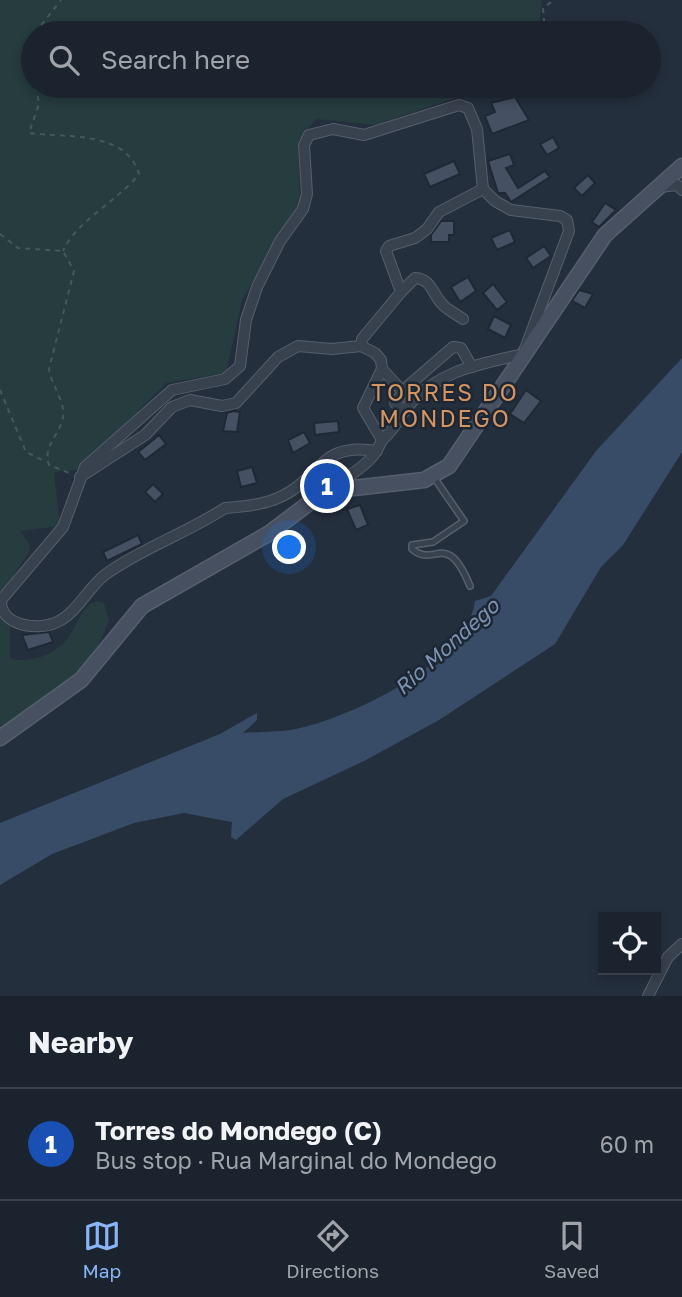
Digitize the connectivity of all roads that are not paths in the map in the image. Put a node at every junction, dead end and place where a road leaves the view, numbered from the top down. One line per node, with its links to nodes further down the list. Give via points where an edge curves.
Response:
1 (682, 166): 2 (main road)
2 (656, 187): 4 (street, via 677,185); 8 (main road, via 605,235)
3 (483, 188): 5 (street, via 439,212 415,238 389,246 386,251); 8 (street, via 511,210 567,220 569,231); 16 (street, via 477,129 468,108 459,105 364,135 333,129 309,135 304,145 307,194 303,209 280,241 257,287 246,320 240,366 225,380 173,390 85,467)
4 (682, 190)
5 (401, 292): 6 (street, via 415,278 423,279 444,307); 7 (street, via 362,339)
6 (463, 319)
7 (362, 346): 10 (street, via 375,353); 16 (street, via 298,346 278,357 236,403 222,406 190,400 172,407 145,435)
8 (523, 354): 9 (street); 15 (main road, via 455,458)
9 (472, 367): 11 (street, via 461,348 454,346); 12 (street, via 436,380)
10 (382, 369): 11 (street); 13 (street, via 363,408)
11 (404, 393): 12 (street, via 395,403)
12 (405, 411): 13 (street)
13 (382, 440): 14 (street)
14 (377, 451): 16 (street, via 355,447 337,453 279,498 225,508 105,575 69,615 53,624 14,623 2,610 1,600 63,527); 17 (street, via 370,463)
15 (433, 476): 17 (main road); 18 (lane, via 464,520 433,542 412,545 412,549 458,559)
16 (80, 477)
17 (336, 490): 19 (main road, via 142,606 81,680)
18 (470, 586)
19 (0, 738)
20 (682, 944): 21 (street, via 668,957)
21 (648, 996)

